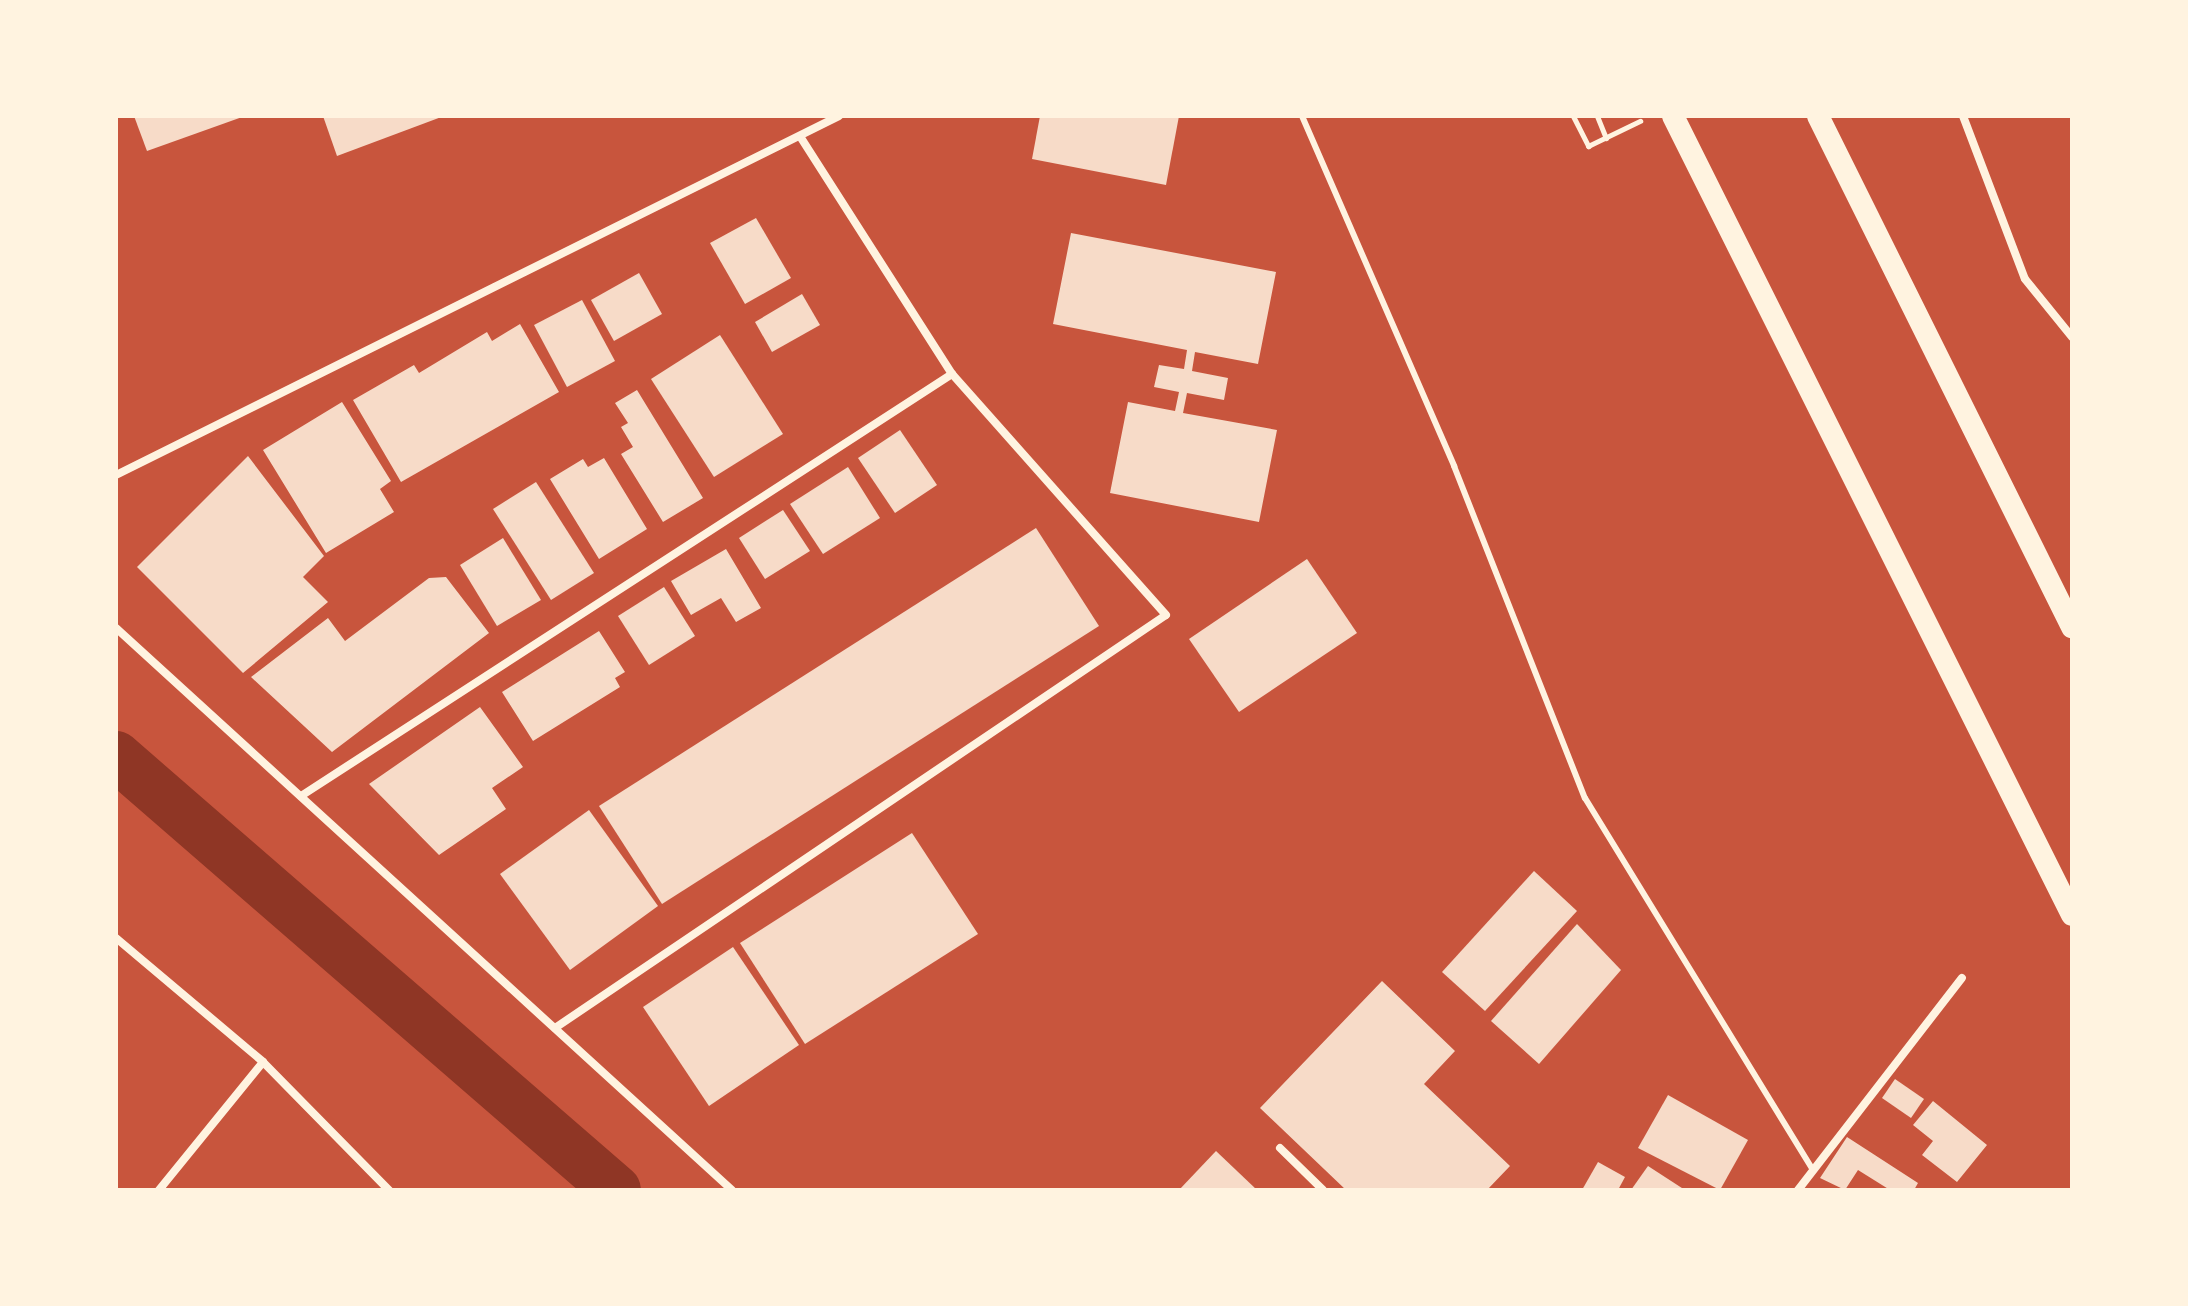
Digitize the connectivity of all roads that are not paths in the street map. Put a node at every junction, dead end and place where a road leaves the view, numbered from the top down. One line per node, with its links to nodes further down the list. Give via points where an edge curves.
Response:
1 (839, 116): 6 (street)
2 (1302, 116): 19 (lane, via 1454,466 1585,798)
3 (1673, 116): 13 (highway)
4 (1818, 116): 10 (highway)
5 (1963, 116): 7 (street, via 2025,279)
6 (800, 136): 8 (street); 9 (street)
7 (2072, 337)
8 (952, 374): 12 (street); 16 (street, via 1166,615)
9 (116, 475)
10 (2072, 627)
11 (116, 628): 12 (street)
12 (301, 796): 16 (street)
13 (2072, 915)
14 (116, 938): 17 (street)
15 (1962, 978): 19 (street)
16 (555, 1028): 22 (street)
17 (263, 1062): 20 (street); 21 (street)
18 (1280, 1148): 23 (street)
19 (1813, 1170): 24 (street)
20 (159, 1190)
21 (389, 1190)
22 (732, 1190)
23 (1323, 1190)
24 (1798, 1190)

